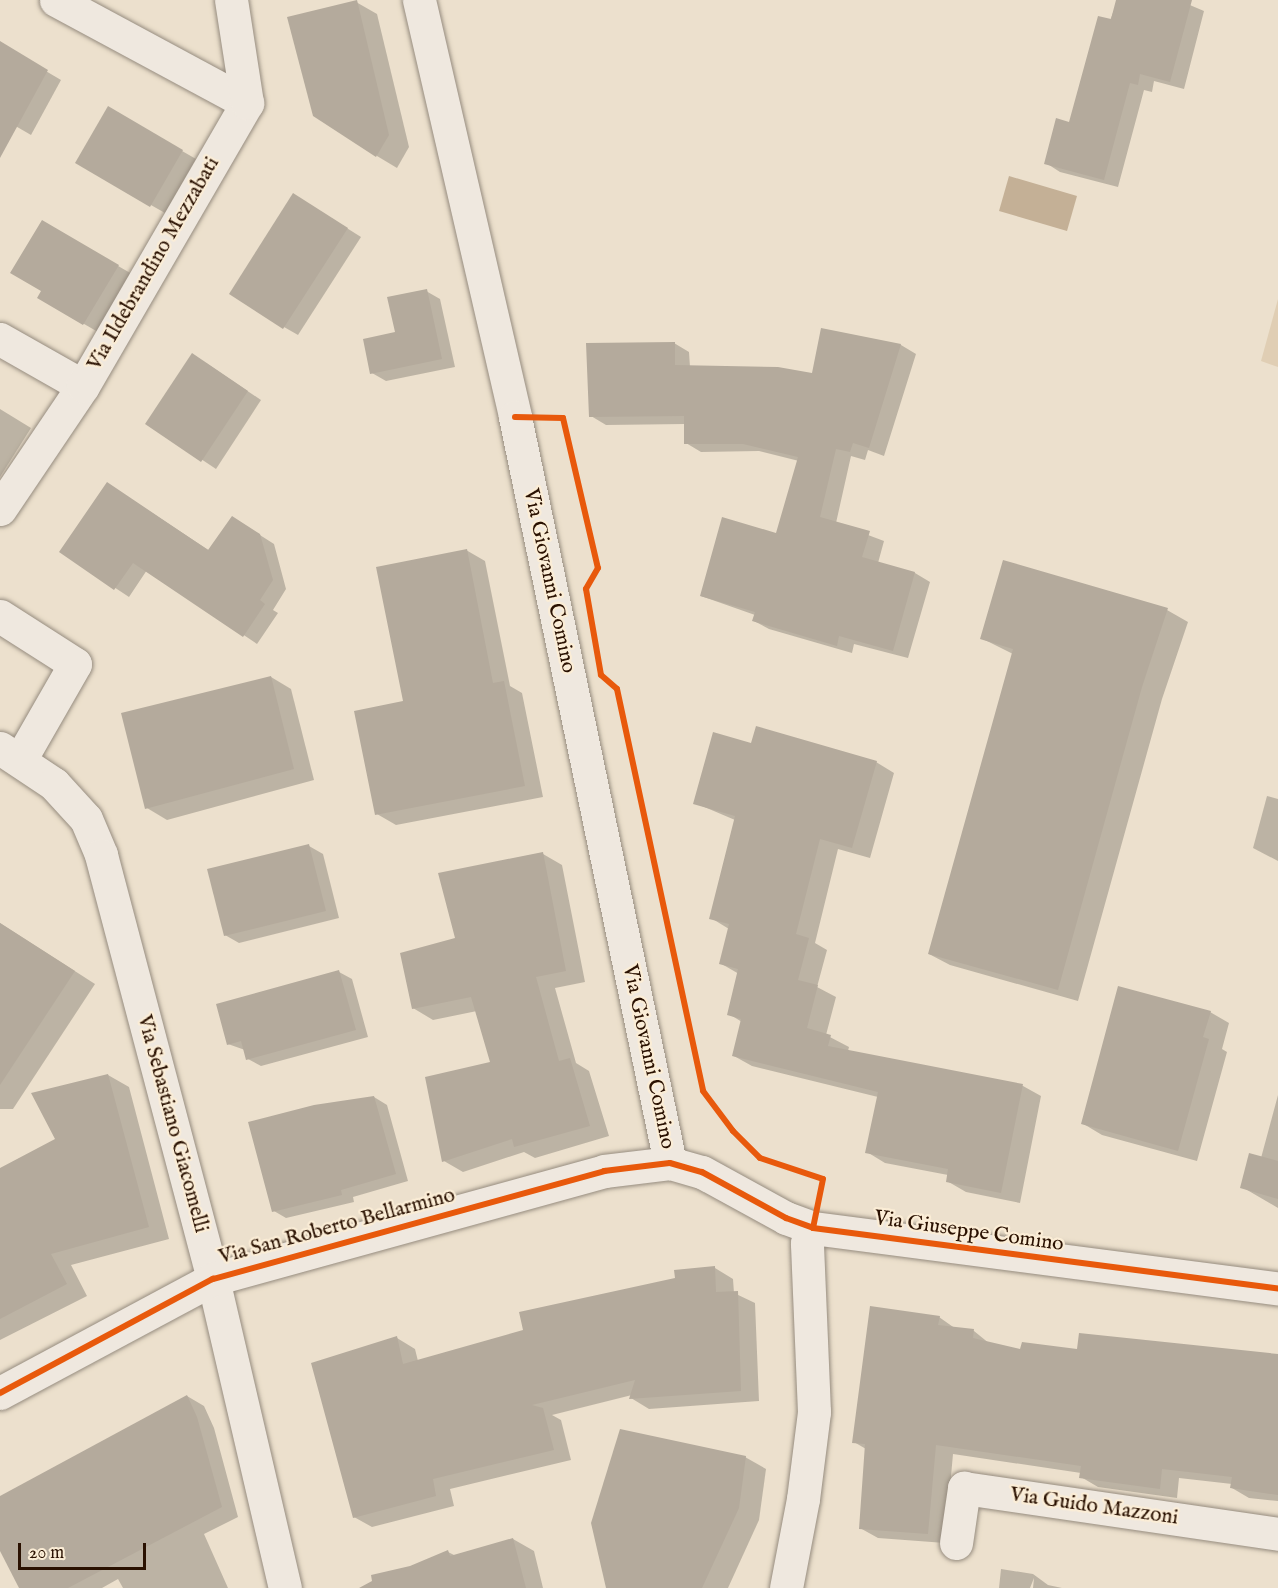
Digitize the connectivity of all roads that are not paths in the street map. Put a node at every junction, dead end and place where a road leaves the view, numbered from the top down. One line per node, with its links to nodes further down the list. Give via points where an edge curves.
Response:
1 (56, 0): 4 (street)
2 (231, 0): 4 (street)
3 (419, 0): 10 (street, Via Giovanni Comino, via 518,428)
4 (247, 103): 6 (street, Via Ildebrandino Mezzabati)
5 (0, 339): 6 (street)
6 (83, 386): 7 (street, Via Ildebrandino Mezzabati)
7 (0, 509)
8 (0, 616): 9 (street, Via Sebastiano Giacomelli, via 75,664)
9 (10, 754): 12 (street, Via Sebastiano Giacomelli, via 54,784 86,819 101,855)
10 (670, 1163): 11 (street, Via Giuseppe Comino, via 702,1172 786,1218); 12 (street, Via San Roberto Bellarmino, via 604,1171)
11 (813, 1228): 13 (street, Via Giuseppe Comino); 18 (street, via 807,1243 814,1412 804,1499)
12 (213, 1279): 14 (street, Via San Roberto Bellarmino); 17 (street, Via Sebastiano Giacomelli)
13 (1278, 1288)
14 (0, 1393)
15 (1278, 1534): 16 (street, Via Guido Mazzoni, via 964,1488)
16 (956, 1543)
17 (285, 1588)
18 (786, 1588)

